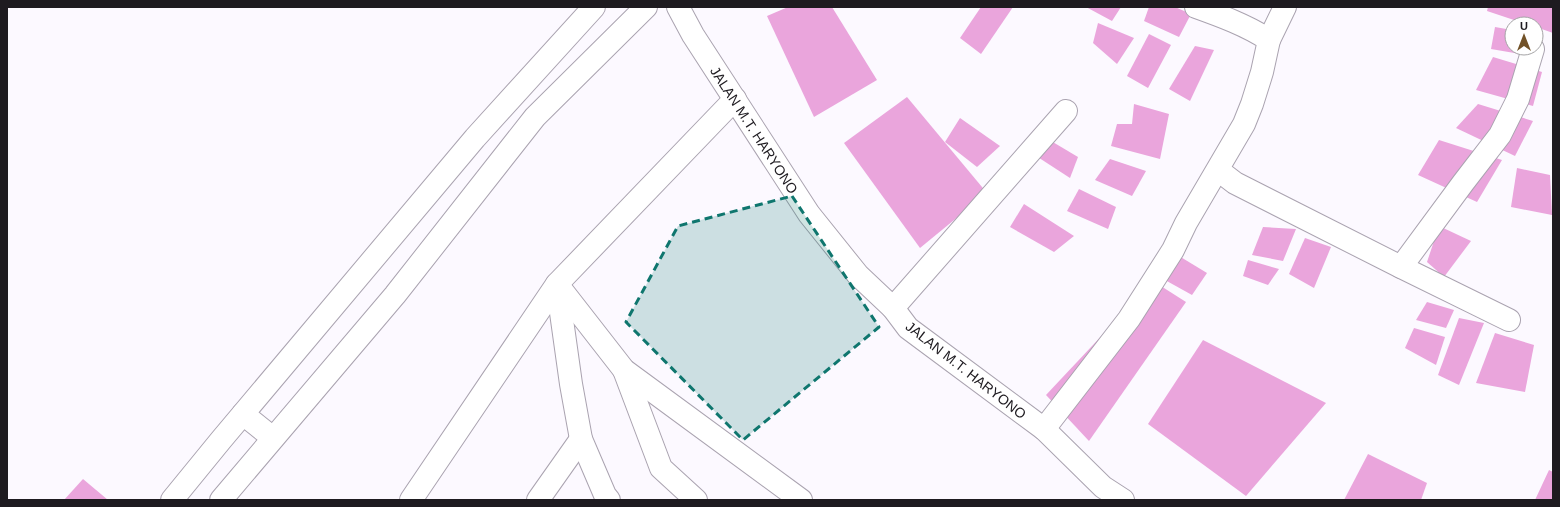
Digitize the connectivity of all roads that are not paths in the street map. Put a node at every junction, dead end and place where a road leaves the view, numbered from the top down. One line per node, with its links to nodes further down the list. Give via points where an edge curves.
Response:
1 (594, 7): 16 (main road, via 475,138)
2 (646, 7): 18 (main road, via 535,117 395,295)
3 (678, 7): 8 (main road, JALAN M.T. HARYONO)
4 (1196, 7): 6 (main road, via 1222,16)
5 (1285, 7): 6 (main road)
6 (1269, 40): 10 (main road, via 1252,104 1244,124)
7 (1531, 56): 11 (main road, via 1518,99 1500,135)
8 (735, 99): 12 (main road); 13 (main road, JALAN M.T. HARYONO, via 809,214 858,275)
9 (1066, 111): 13 (main road)
10 (1218, 170): 11 (main road, via 1235,183); 17 (main road, via 1173,250 1129,319)
11 (1401, 267): 14 (main road)
12 (557, 284): 15 (main road); 19 (main road); 22 (main road)
13 (893, 308): 17 (main road, JALAN M.T. HARYONO, via 908,328)
14 (1509, 320)
15 (624, 370): 25 (main road, via 661,468); 26 (main road)
16 (243, 414): 18 (main road); 20 (main road)
17 (1044, 429): 27 (main road, JALAN M.T. HARYONO, via 1103,487)
18 (273, 438): 21 (main road)
19 (581, 439): 23 (main road); 24 (main road)
20 (172, 500)
21 (221, 500)
22 (411, 500)
23 (538, 500)
24 (609, 500)
25 (696, 500)
26 (801, 500)
27 (1123, 500)

